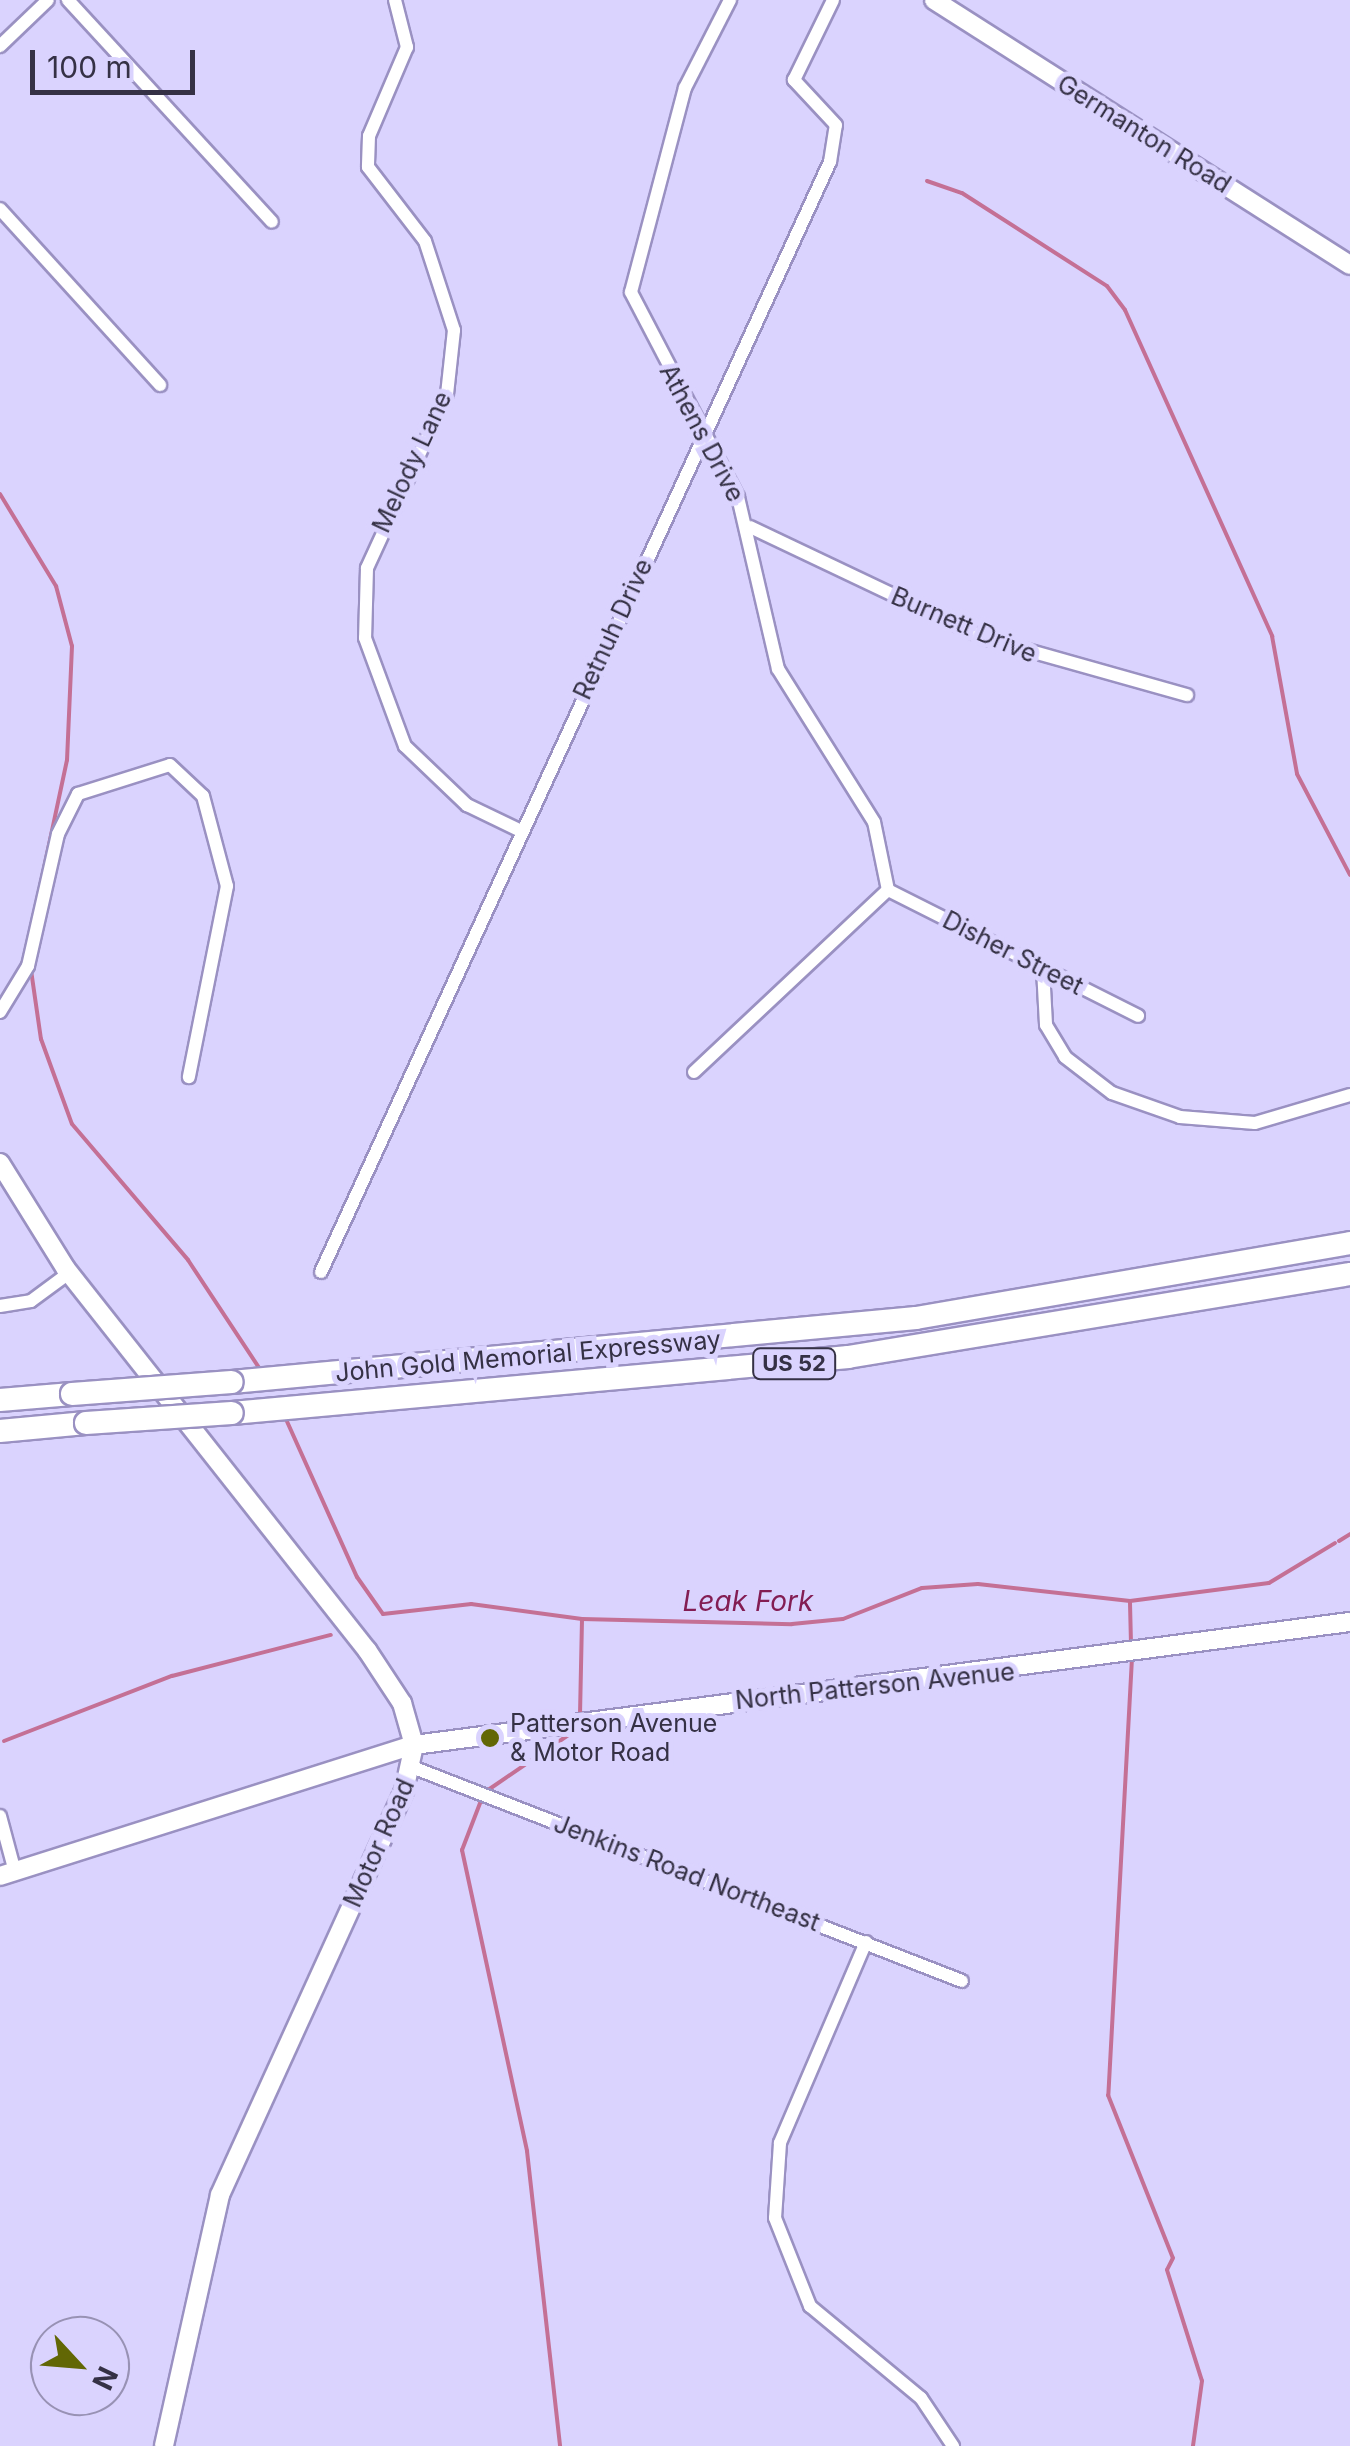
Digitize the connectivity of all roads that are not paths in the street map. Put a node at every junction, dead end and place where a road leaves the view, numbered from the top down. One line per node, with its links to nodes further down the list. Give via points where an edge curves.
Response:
1 (48, 0): 7 (street)
2 (68, 0): 9 (street)
3 (395, 0): 15 (street, Melody Lane, via 407,46 369,136 368,166 425,241 454,330 447,394 367,568 365,638 405,746 467,805)
4 (730, 0): 12 (street, Athens Drive, via 685,88 630,282)
5 (834, 0): 12 (street, Retnuh Drive, via 794,80 830,116 834,150)
6 (938, 1): 10 (main road, Germanton Road)
7 (0, 46)
8 (0, 209): 11 (street)
9 (272, 222)
10 (1350, 265)
11 (160, 385)
12 (705, 432): 13 (street, Athens Drive); 15 (street, Retnuh Drive)
13 (750, 527): 14 (street, Burnett Drive, via 984,638); 16 (street, Athens Drive, via 778,669 874,822)
14 (1187, 695)
15 (519, 830): 25 (street, Retnuh Drive)
16 (888, 890): 17 (street, Disher Street); 20 (street)
17 (1043, 968): 19 (street, Disher Street); 22 (street, via 1046,1025 1065,1057 1112,1093 1180,1117 1256,1124)
18 (0, 1012): 21 (street, via 28,966 58,834 78,794 170,765 202,796 227,886)
19 (1138, 1016)
20 (694, 1072)
21 (189, 1076)
22 (1350, 1095)
23 (0, 1162): 26 (main road, Motor Road)
24 (1350, 1243): 29 (highway, John Gold Memorial Expressway / US 52, bridge, via 916,1318)
25 (320, 1272)
26 (69, 1273): 28 (street, via 30,1302); 32 (main road, Motor Road, via 367,1650 402,1704)
27 (1350, 1274): 30 (highway, John Gold Memorial Expressway / US 52, bridge, via 848,1357)
28 (0, 1306)
29 (0, 1400)
30 (0, 1431)
31 (1350, 1622): 32 (main road, North Patterson Avenue)
32 (414, 1746): 33 (main road, Motor Road); 35 (main road, North Patterson Avenue)
33 (412, 1767): 36 (street, Jenkins Road Northeast); 38 (main road, Motor Road, via 220,2195)
34 (0, 1816): 35 (street)
35 (8, 1874)
36 (866, 1942): 37 (street, Jenkins Road Northeast); 39 (street, via 780,2142 776,2218 810,2306 921,2398)
37 (962, 1980)
38 (164, 2446)
39 (953, 2446)

